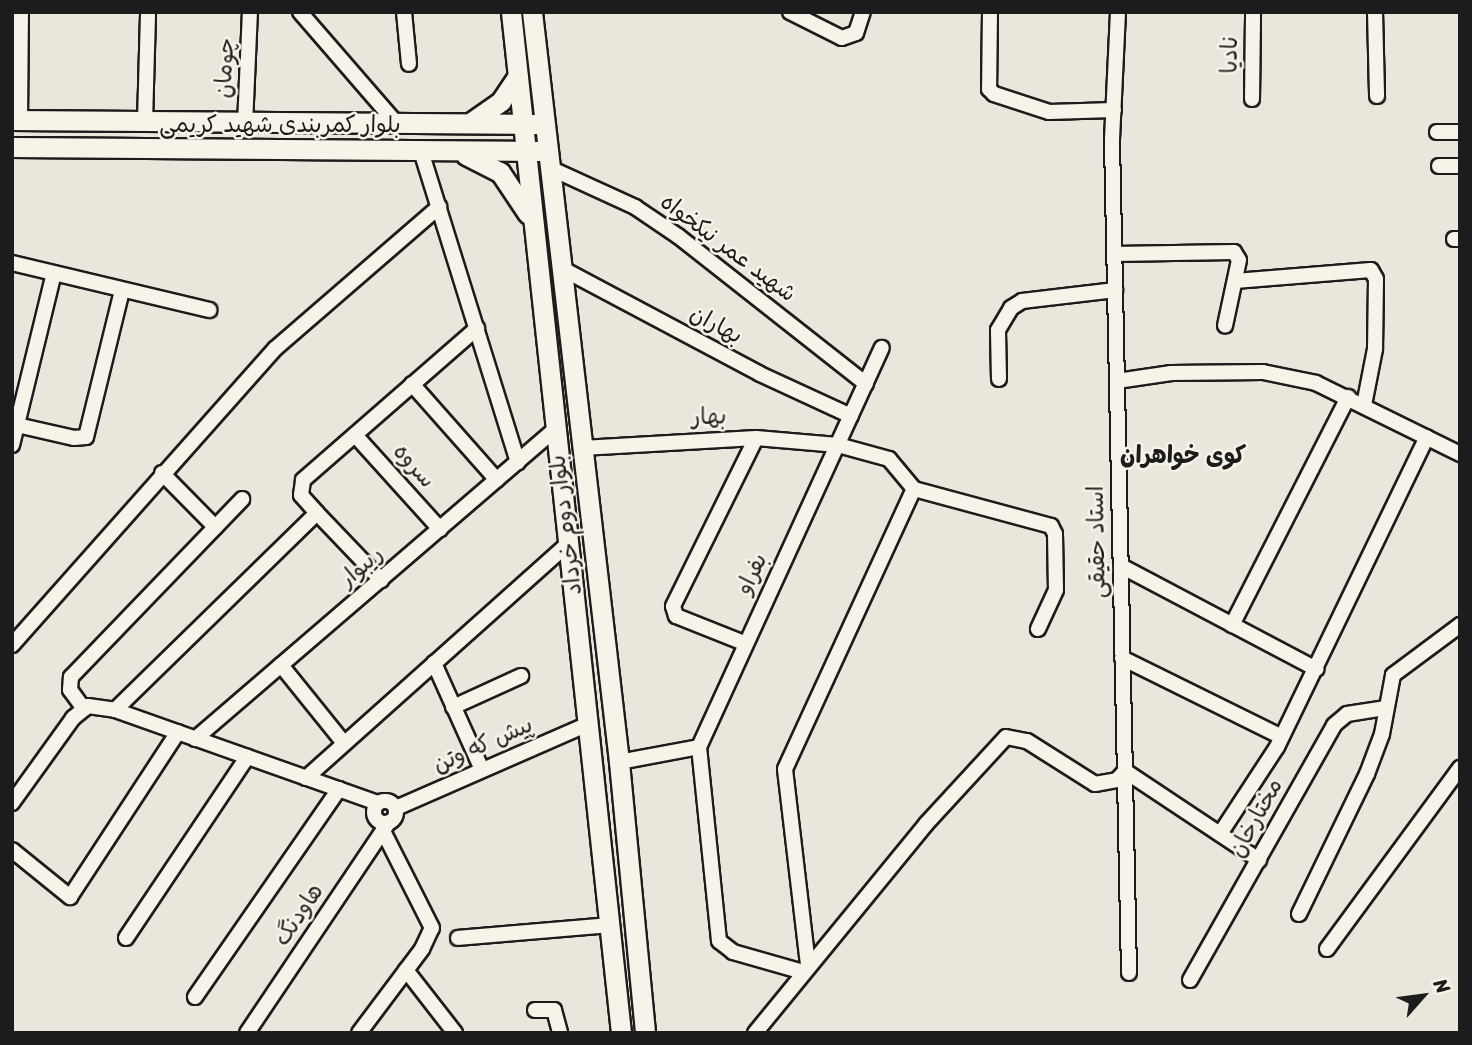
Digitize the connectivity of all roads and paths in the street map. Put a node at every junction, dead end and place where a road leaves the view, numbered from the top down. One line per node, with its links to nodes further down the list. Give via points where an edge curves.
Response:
1 (21, 12): 19 (street)
2 (148, 12): 20 (street)
3 (250, 12): 24 (street, چومان)
4 (404, 12): 14 (street)
5 (790, 12): 6 (street, via 842,38 856,33)
6 (863, 12)
7 (990, 12): 18 (street, via 989,89 994,93 1049,112)
8 (1118, 12): 18 (street, استاد حقیقی)
9 (1253, 12): 17 (street, نادیا)
10 (1375, 12): 16 (street)
11 (511, 13): 12 (street); 15 (street, بلوار دوم خرداد)
12 (532, 13): 25 (street, بلوار دوم خرداد)
13 (303, 14): 21 (street)
14 (409, 64)
15 (518, 76): 22 (street, via 501,101); 23 (street, بلوار دوم خرداد)
16 (1377, 96)
17 (1252, 99)
18 (1114, 110): 37 (street, استاد حقیقی)
19 (16, 120): 20 (street, بلوار کمربندی شهید کریمی)
20 (145, 122): 24 (street, بلوار کمربندی شهید کریمی)
21 (397, 124): 22 (street, بلوار کمربندی شهید کریمی); 24 (street, بلوار کمربندی شهید کریمی)
22 (468, 124): 23 (street, بلوار کمربندی شهید کریمی)
23 (524, 124): 25 (street, بلوار کمربندی شهید کریمی); 31 (street, بلوار دوم خرداد)
24 (245, 125)
25 (544, 125): 32 (street, بلوار دوم خرداد)
26 (1437, 132): 27 (street)
27 (1460, 132)
28 (12, 147): 29 (street, بلوار کمربندی شهید کریمی)
29 (421, 151): 30 (street, بلوار کمربندی شهید کریمی); 35 (street)
30 (456, 151): 31 (street, بلوار کمربندی شهید کریمی); 36 (street, via 500,172 521,198)
31 (526, 151): 32 (street, بلوار کمربندی شهید کریمی); 36 (street, بلوار دوم خرداد)
32 (549, 160): 39 (street, بلوار دوم خرداد); 51 (street, شهید عمر نیکخواه, via 678,236)
33 (1439, 166): 34 (street)
34 (1460, 166)
35 (439, 206): 46 (street); 65 (street, via 276,348)
36 (534, 226): 56 (street, بلوار دوم خرداد)
37 (1114, 254): 41 (street, via 1228,249 1239,260); 43 (street, استاد حقیقی)
38 (12, 262): 40 (street)
39 (561, 268): 54 (street, بهاران, via 760,374); 62 (street, بلوار دوم خرداد)
40 (54, 273): 42 (street); 55 (street)
41 (1235, 281): 45 (street); 53 (street, via 1371,270 1376,279 1374,349)
42 (122, 290): 44 (street); 55 (street, via 86,437)
43 (1115, 290): 48 (street, via 1022,300 1011,308 998,330); 49 (street, استاد حقیقی)
44 (209, 310)
45 (1225, 326)
46 (477, 328): 50 (street); 64 (street)
47 (882, 348): 51 (street, بفراو)
48 (999, 379)
49 (1117, 381): 52 (street, via 1171,373 1263,372 1316,383); 73 (street, استاد حقیقی)
50 (412, 384): 57 (street); 66 (street)
51 (866, 384): 54 (street, بفراو)
52 (1348, 397): 53 (street); 75 (street)
53 (1364, 405): 58 (street)
54 (851, 416): 61 (street, بفراو)
55 (17, 425): 60 (street)
56 (556, 429): 64 (street, ریبوار); 72 (street, بلوار دوم خرداد)
57 (355, 435): 69 (street, via 303,480 301,495); 71 (street, سروه)
58 (1427, 437): 63 (street); 83 (street)
59 (756, 438): 61 (street, بهار); 62 (street, بهار); 78 (street, via 673,606 676,616)
60 (12, 445)
61 (838, 445): 67 (street, بهار, via 889,459); 78 (street, بفراو)
62 (582, 448): 96 (street, بلوار دوم خرداد)
63 (1460, 454)
64 (518, 462): 66 (street, ریبوار)
65 (162, 473): 70 (street); 79 (street)
66 (497, 480): 71 (street, ریبوار)
67 (914, 489): 77 (street, via 1051,526 1056,590); 114 (street, via 785,769)
68 (242, 499): 70 (street)
69 (317, 513): 74 (street); 88 (street)
70 (215, 527): 87 (street, via 71,677 70,690)
71 (440, 529): 74 (street, ریبوار)
72 (569, 543): 81 (street); 89 (street, بلوار دوم خرداد)
73 (1121, 566): 75 (street); 80 (street, استاد حقیقی)
74 (381, 580): 82 (street, ریبوار)
75 (1232, 625): 83 (street)
76 (1460, 625): 86 (street, via 1393,675)
77 (1038, 629)
78 (744, 643): 94 (street, بفراو)
79 (12, 645)
80 (1122, 658): 91 (street); 99 (street, استاد حقیقی)
81 (434, 663): 85 (street); 93 (street)
82 (281, 665): 92 (street, ریبوار); 93 (street)
83 (1315, 669): 91 (street)
84 (521, 676): 85 (street)
85 (453, 707): 98 (street)
86 (1385, 708): 108 (street, مختارخان, via 1347,714 1334,724); 109 (street, via 1367,774)
87 (84, 709): 88 (street); 102 (street)
88 (115, 710): 90 (street)
89 (588, 724): 98 (street, پیش که وتن); 110 (street, بلوار دوم خرداد)
90 (178, 732): 92 (street); 107 (street, via 70,897)
91 (1282, 737): 106 (street)
92 (195, 739): 95 (street)
93 (344, 743): 100 (street)
94 (699, 747): 96 (street); 114 (street, via 719,941 733,953)
95 (247, 757): 100 (street); 111 (street)
96 (619, 762): 125 (street, بلوار دوم خرداد)
97 (1460, 768): 113 (street)
98 (482, 770): 104 (street, پیش که وتن)
99 (1125, 771): 106 (street); 114 (street, via 1117,780 1095,784 1016,736 998,741); 116 (street, استاد حقیقی)
100 (306, 778): 101 (street)
101 (339, 789): 103 (street); 118 (street)
102 (12, 803)
103 (377, 803): 104 (street, via 390,801); 105 (street, via 377,819)
104 (396, 808): 105 (street, هاودنگ)
105 (386, 827): 115 (street, via 431,922 430,936); 121 (street, هاودنگ)
106 (1220, 834): 108 (street)
107 (12, 850)
108 (1259, 860): 117 (street, مختارخان)
109 (1299, 914)
110 (609, 925): 112 (street); 124 (street, بلوار دوم خرداد)
111 (126, 938)
112 (458, 938)
113 (1328, 949)
114 (805, 968): 126 (street)
115 (406, 970): 120 (street); 122 (street)
116 (1129, 973)
117 (1190, 980)
118 (195, 997)
119 (535, 1010): 123 (street, via 554,1010)
120 (364, 1030)
121 (247, 1033)
122 (455, 1033)
123 (560, 1033)
124 (621, 1033)
125 (645, 1033)
126 (755, 1033)

